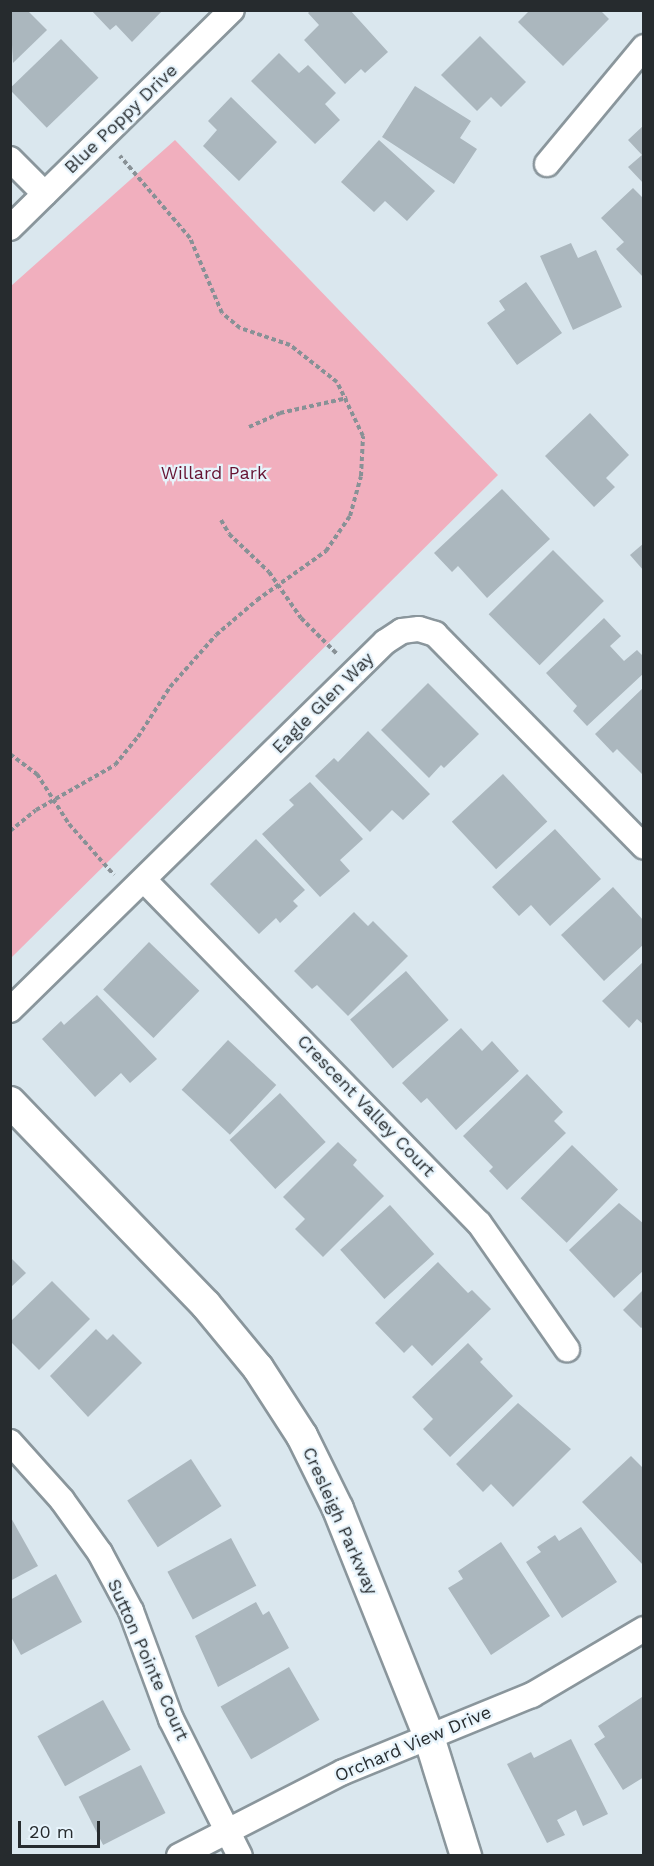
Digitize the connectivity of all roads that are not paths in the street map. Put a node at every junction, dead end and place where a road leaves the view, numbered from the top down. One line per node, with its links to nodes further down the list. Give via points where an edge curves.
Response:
1 (232, 10): 5 (street, Blue Poppy Drive)
2 (644, 47): 4 (street)
3 (10, 159): 5 (street)
4 (547, 164)
5 (45, 194): 6 (street, Blue Poppy Drive)
6 (10, 228)
7 (644, 847): 8 (street, Eagle Glen Way, via 435,634 419,629 402,631 385,642)
8 (144, 880): 9 (street, Eagle Glen Way); 11 (street, Crescent Valley Court, via 479,1223)
9 (10, 1010)
10 (10, 1102): 14 (street, Cresleigh Parkway, via 206,1305 258,1368 302,1436 339,1509)
11 (567, 1349)
12 (10, 1442): 15 (street, Sutton Pointe Court, via 62,1500 100,1553 130,1611 171,1719)
13 (644, 1629): 14 (street, Orchard View Drive, via 532,1695)
14 (429, 1737): 15 (street, Orchard View Drive, via 343,1772); 18 (street, Cresleigh Parkway)
15 (228, 1830): 16 (street, Orchard View Drive); 17 (street, Sutton Pointe Court)
16 (179, 1856)
17 (240, 1856)
18 (466, 1856)

